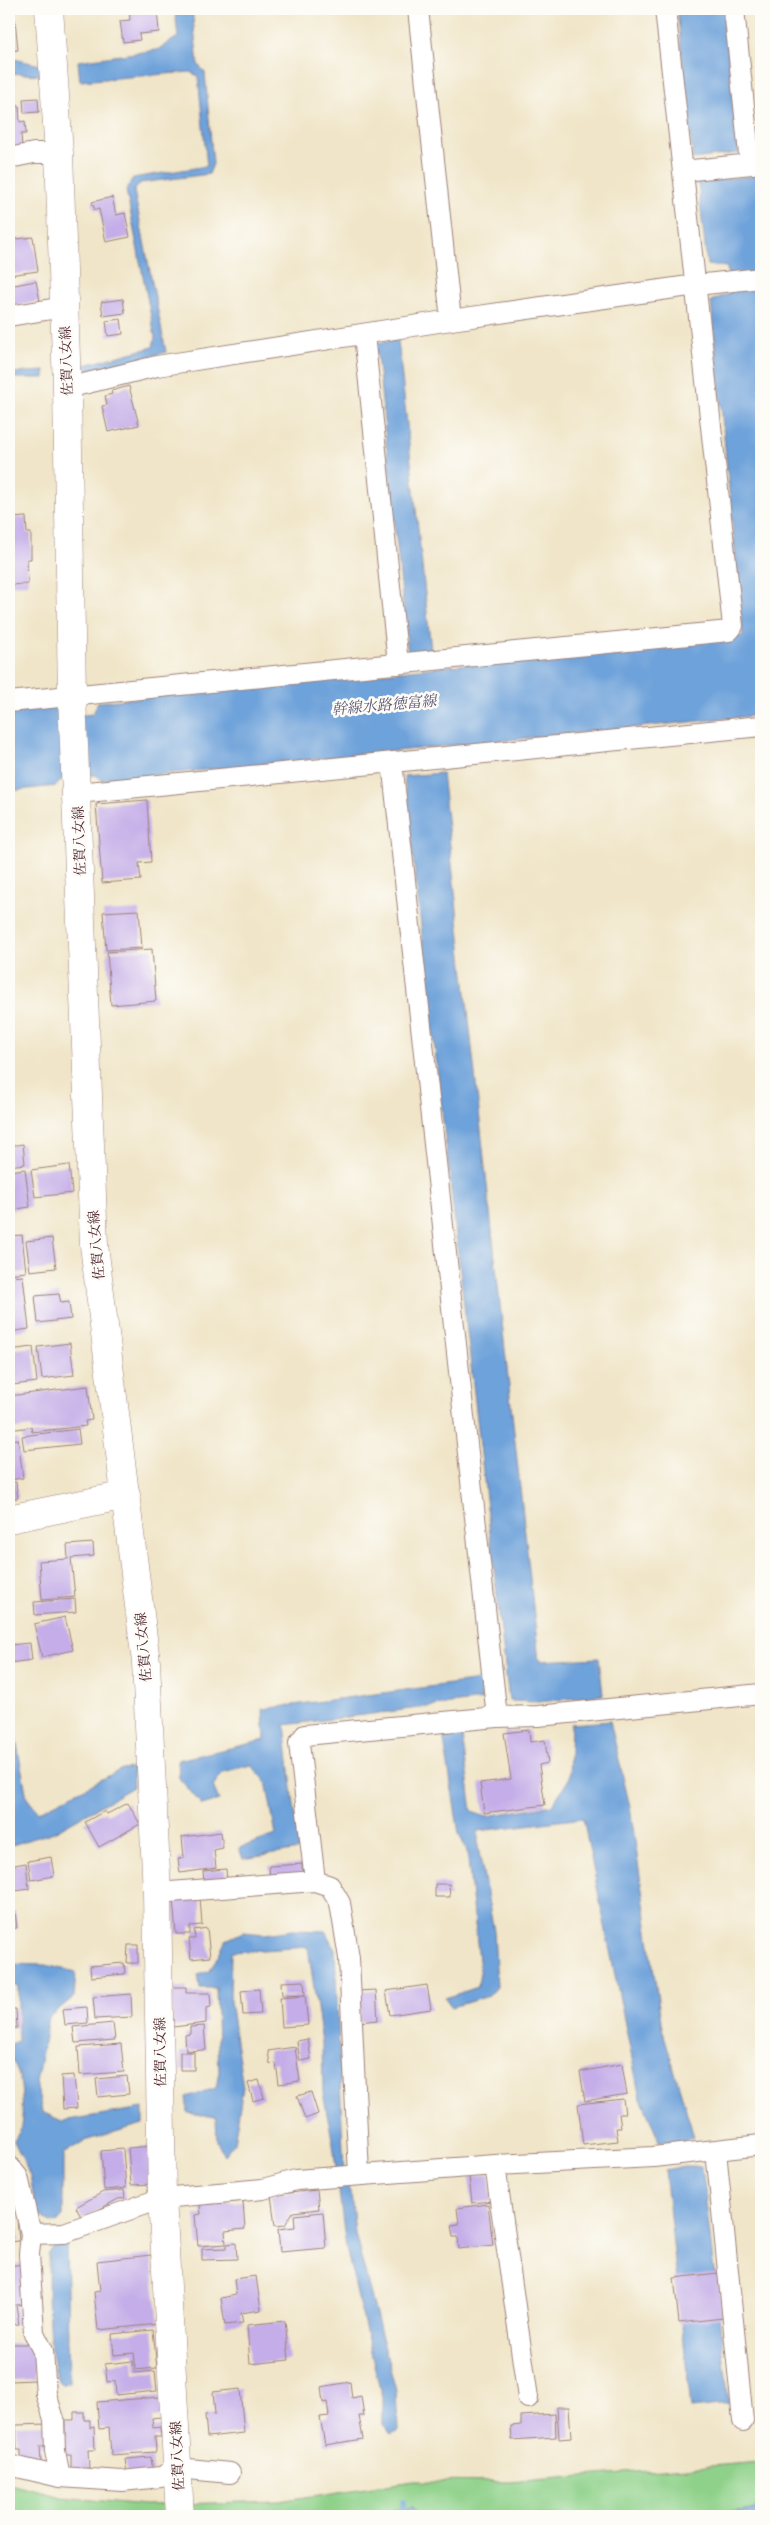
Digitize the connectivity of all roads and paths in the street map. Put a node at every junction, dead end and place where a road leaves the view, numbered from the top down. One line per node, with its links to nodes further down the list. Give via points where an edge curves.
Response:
1 (50, 9): 5 (main road, 佐賀八女線)
2 (418, 9): 13 (street)
3 (666, 9): 8 (street)
4 (734, 9): 7 (street)
5 (58, 154): 6 (street, via 34,153); 11 (main road, 佐賀八女線)
6 (9, 158)
7 (756, 163): 8 (street)
8 (683, 171): 10 (street)
9 (761, 278): 10 (street)
10 (696, 284): 13 (street); 16 (street, via 733,626 729,631)
11 (64, 307): 12 (street); 15 (main road, 佐賀八女線)
12 (9, 316)
13 (451, 320): 14 (street)
14 (364, 334): 15 (street, via 157,366); 16 (street)
15 (67, 388): 18 (main road, 佐賀八女線)
16 (398, 664): 18 (street)
17 (9, 702): 18 (street)
18 (73, 704): 21 (main road, 佐賀八女線)
19 (761, 726): 20 (street)
20 (392, 762): 21 (street); 25 (street)
21 (76, 787): 22 (main road, 佐賀八女線, via 94,1245)
22 (126, 1495): 23 (main road); 27 (main road, 佐賀八女線, via 146,1662)
23 (9, 1519)
24 (761, 1694): 25 (street, via 538,1716)
25 (497, 1716): 26 (street, via 305,1735 299,1743)
26 (315, 1881): 27 (street); 32 (street, via 330,1886 340,1903 346,1940 352,2021)
27 (156, 1893): 33 (main road, 佐賀八女線)
28 (761, 2145): 29 (street)
29 (716, 2150): 30 (street, via 653,2157); 36 (street)
30 (495, 2164): 32 (street); 35 (street)
31 (9, 2166): 34 (street, via 18,2177)
32 (347, 2176): 33 (street, via 296,2180 263,2189)
33 (162, 2198): 34 (street, via 64,2233); 39 (main road, 佐賀八女線)
34 (32, 2234): 40 (street, via 29,2254 34,2333 43,2351 46,2394 54,2419 54,2451)
35 (528, 2398)
36 (743, 2421)
37 (9, 2465): 40 (street)
38 (230, 2473): 39 (street)
39 (178, 2474): 40 (street, via 122,2481); 41 (main road, 佐賀八女線)
40 (60, 2477)
41 (180, 2516)

